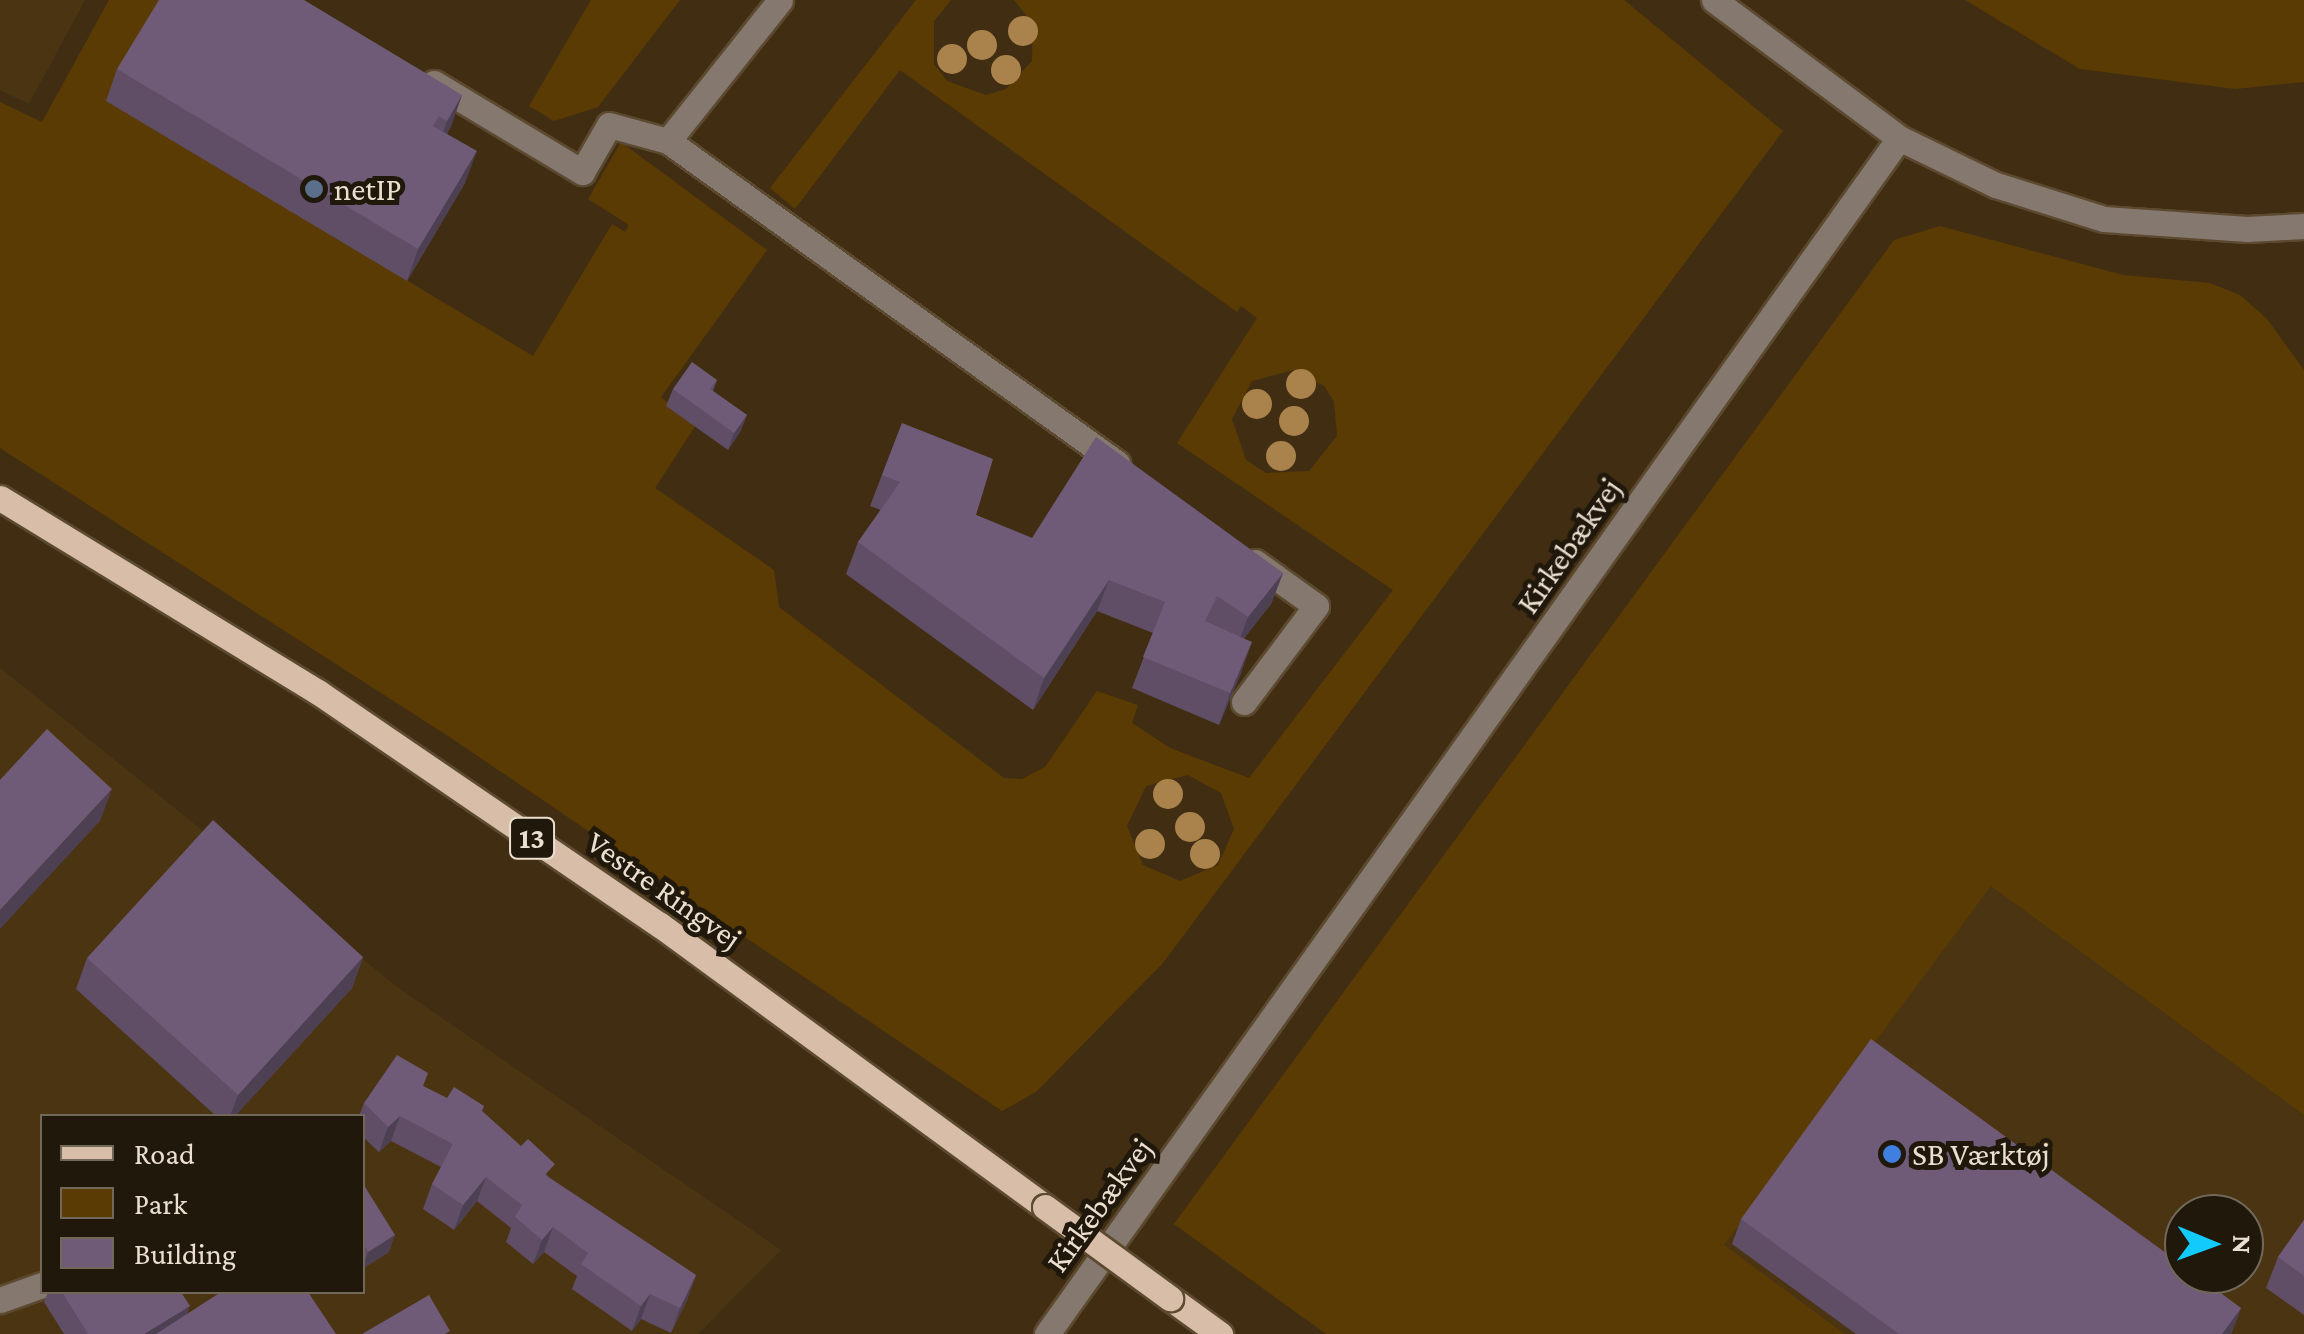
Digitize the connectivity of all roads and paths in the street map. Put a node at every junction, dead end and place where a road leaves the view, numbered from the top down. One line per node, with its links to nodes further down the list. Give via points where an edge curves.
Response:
1 (780, 0): 5 (street)
2 (1714, 0): 4 (street)
3 (410, 69): 5 (street, via 582,172 610,125)
4 (1899, 138): 6 (street, via 1996,185 2104,219); 13 (street, Kirkebækvej)
5 (668, 141): 7 (street)
6 (2304, 226)
7 (1146, 484)
8 (0, 498): 14 (main road, Vestre Ringvej / 13, bridge, via 334,703 660,925)
9 (1239, 550): 10 (street, via 1316,606)
10 (1244, 702)
11 (40, 1286): 12 (street)
12 (0, 1300)
13 (1047, 1334)
14 (1220, 1334)

